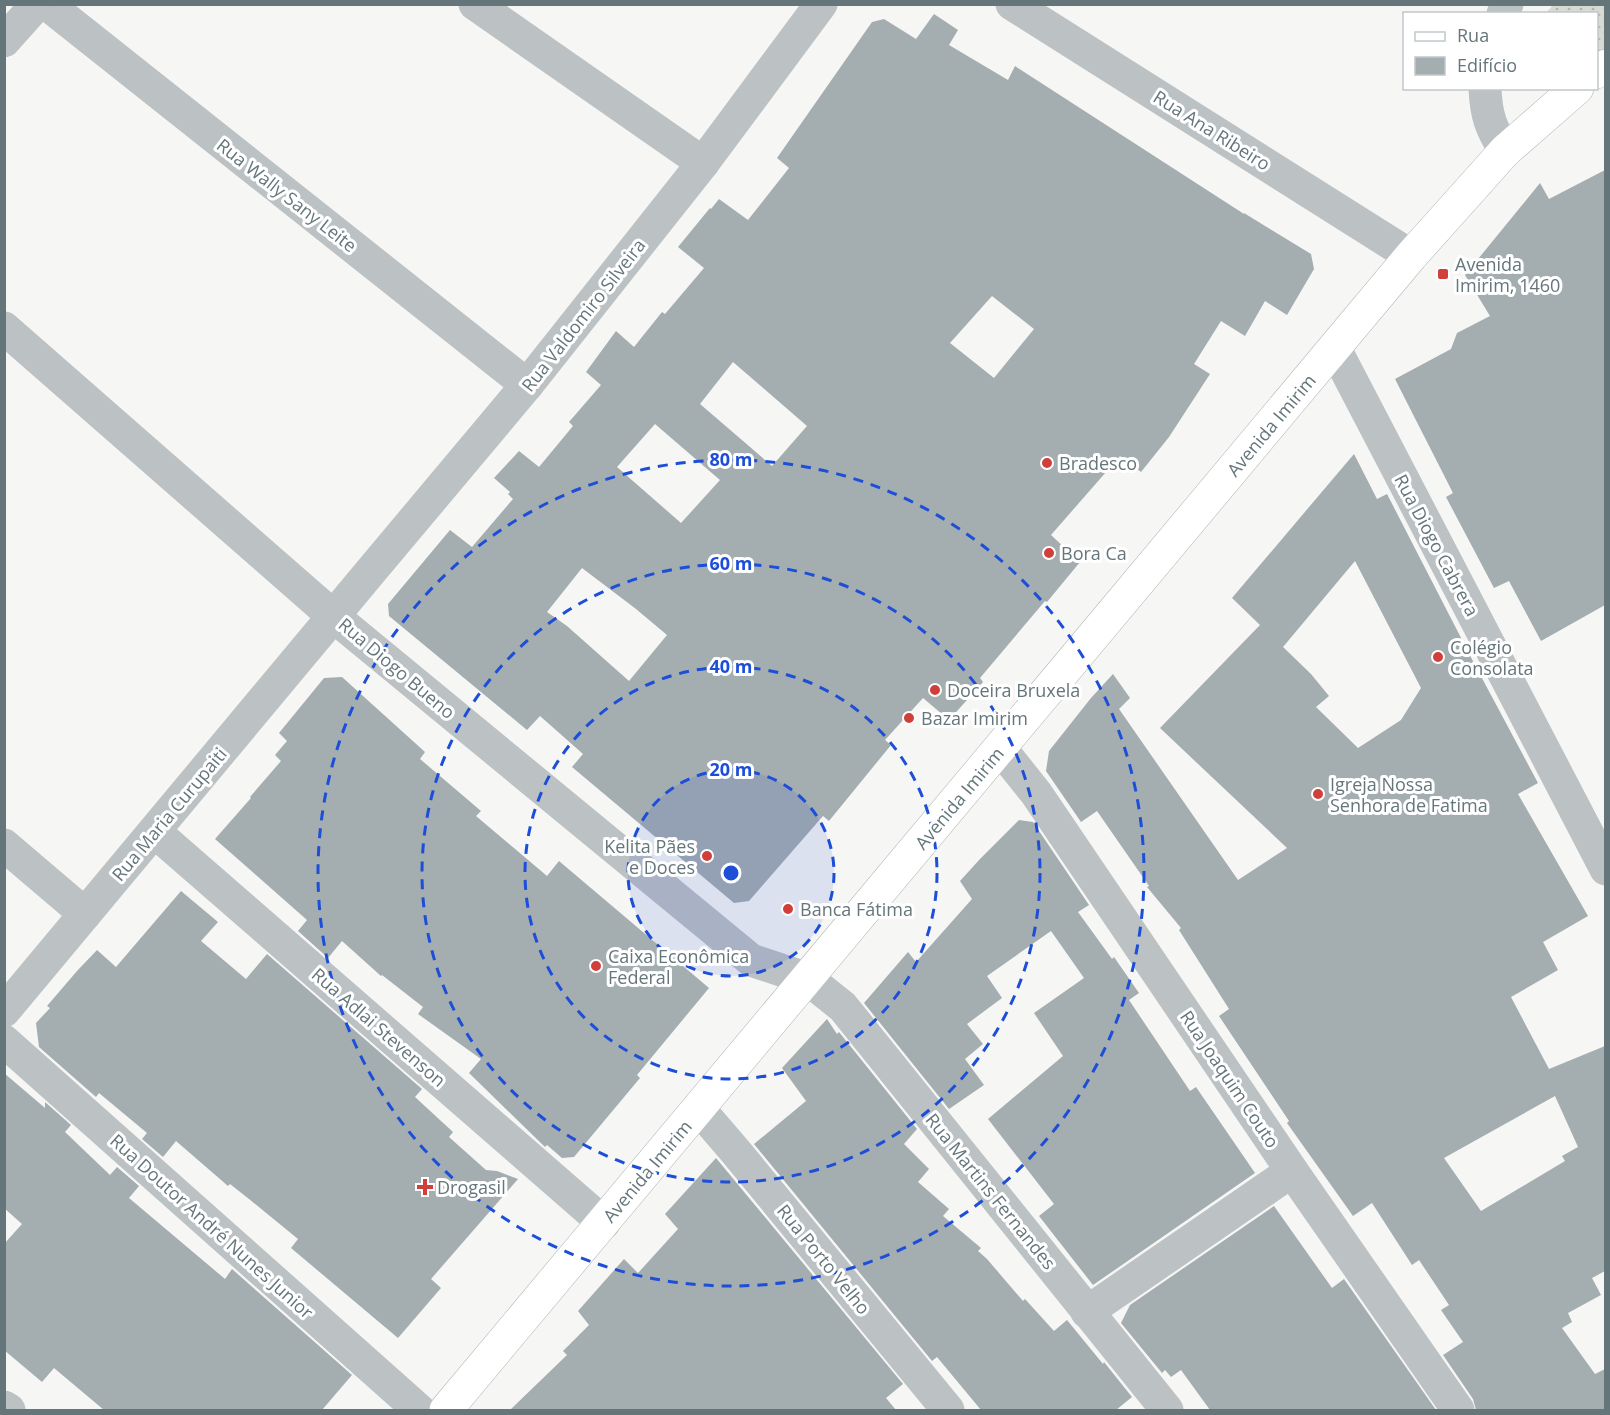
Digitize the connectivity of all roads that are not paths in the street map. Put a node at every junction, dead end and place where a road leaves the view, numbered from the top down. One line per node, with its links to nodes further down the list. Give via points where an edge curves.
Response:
1 (37, 4): 6 (street)
2 (47, 4): 14 (street, Rua Wally Sany Leite)
3 (475, 4): 10 (street)
4 (821, 4): 10 (street, Rua Valdomiro Silveira)
5 (1012, 4): 11 (street, Rua Ana Ribeiro)
6 (4, 41)
7 (1485, 90): 9 (street, via 1492,130)
8 (1575, 90): 9 (main road, Avenida Imirim)
9 (1505, 151): 11 (main road, Avenida Imirim)
10 (702, 163): 14 (street, Rua Valdomiro Silveira)
11 (1411, 256): 13 (main road, Avenida Imirim)
12 (4, 328): 15 (street, Rua Diogo Bueno)
13 (1335, 349): 16 (main road, Avenida Imirim); 19 (street, Rua Diogo Cabrera)
14 (527, 385): 15 (street, Rua Valdomiro Silveira)
15 (333, 616): 17 (street, Rua Maria Curupaiti); 21 (street, Rua Diogo Bueno, via 751,960)
16 (1000, 748): 21 (main road, Avenida Imirim); 25 (street, Rua Joaquim Couto, via 1036,793)
17 (155, 832): 20 (street, Rua Maria Curupaiti); 26 (street, Rua Adlai Stevenson)
18 (4, 845): 20 (street)
19 (1605, 869)
20 (85, 914): 22 (street, Rua Maria Curupaiti)
21 (808, 979): 24 (main road, Avenida Imirim); 27 (street, Rua Martins Fernandes, via 843,1007)
22 (4, 1011)
23 (4, 1041): 30 (street, Rua Doutor André Nunes Junior)
24 (699, 1109): 26 (main road, Avenida Imirim); 32 (street, Rua Porto Velho)
25 (1292, 1172): 27 (street); 34 (street, Rua Joaquim Couto)
26 (603, 1223): 31 (main road, Avenida Imirim)
27 (1088, 1312): 33 (street, Rua Martins Fernandes)
28 (4, 1407): 29 (street)
29 (9, 1410)
30 (419, 1410)
31 (446, 1410)
32 (948, 1410)
33 (1167, 1410)
34 (1458, 1410)

